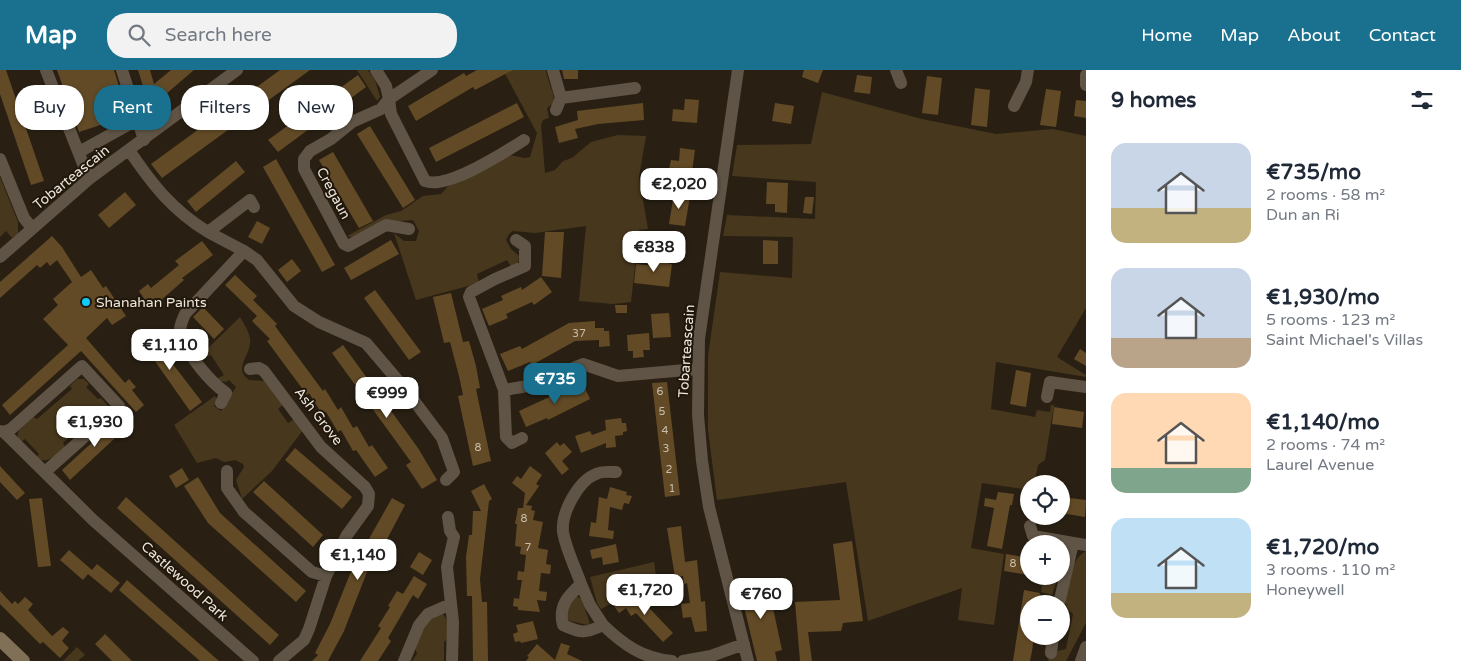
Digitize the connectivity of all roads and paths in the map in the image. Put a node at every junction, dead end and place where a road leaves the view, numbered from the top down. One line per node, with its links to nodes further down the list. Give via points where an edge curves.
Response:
1 (46, 70): 22 (street)
2 (122, 70): 12 (street)
3 (376, 70): 15 (street)
4 (432, 70): 15 (street, Cregaun)
5 (553, 70): 14 (street, via 558,104)
6 (738, 70): 33 (street, Tobarteascain)
7 (896, 70): 11 (street)
8 (1028, 70): 16 (street)
9 (231, 72): 19 (street, Tobarteascain)
10 (1086, 75): 13 (street)
11 (901, 83)
12 (126, 85)
13 (1086, 85)
14 (635, 88)
15 (390, 99): 20 (street, via 391,114 425,181 430,183 479,168); 27 (street, Cregaun, via 381,109 352,122 310,150 304,159 304,169 344,244 348,246 386,225)
16 (1014, 106)
17 (118, 130): 22 (street)
18 (140, 130): 19 (street)
19 (144, 140): 21 (street, Tobarteascain)
20 (524, 140)
21 (129, 150): 24 (street, Tobarteascain); 28 (street, via 150,180 185,218)
22 (79, 152): 24 (street)
23 (0, 159): 26 (street, via 24,218)
24 (89, 179): 26 (street, Tobarteascain)
25 (254, 207): 28 (street, via 250,200)
26 (32, 228): 31 (street, Tobarteascain)
27 (409, 229)
28 (208, 232): 30 (street)
29 (516, 240): 35 (street, via 525,246 524,266 471,292 469,297)
30 (244, 251): 37 (street, via 185,314 181,324 181,336); 43 (street, via 257,260 294,306 319,322 366,343 442,438 454,472)
31 (0, 258)
32 (250, 369): 48 (street, Ash Grove, via 264,371 321,447 369,494 368,506 347,535)
33 (697, 369): 35 (street, via 618,376 583,364 540,383); 54 (street, Tobarteascain, via 702,461 709,508)
34 (1086, 387): 36 (street, via 1050,382)
35 (504, 390): 39 (street, via 506,437 512,443)
36 (1047, 397)
37 (223, 398)
38 (2, 431): 41 (street, Castlewood Park); 41 (street, via 11,429 82,366 119,406)
39 (522, 438)
40 (227, 471): 48 (street, via 227,488 244,512 312,572)
41 (45, 472): 60 (street, Castlewood Park)
42 (616, 472): 49 (street, via 596,474 582,486 570,502 564,518 563,533)
43 (446, 480)
44 (448, 517): 51 (street, via 454,537 447,567)
45 (1030, 526): 46 (street, via 1033,536)
46 (1073, 543): 47 (street); 50 (street)
47 (1086, 545)
48 (326, 576): 58 (street, via 304,640)
49 (581, 584): 52 (street); 52 (street, via 562,605 563,625 588,632)
50 (1061, 595)
51 (450, 604): 61 (street, via 428,614 419,625); 62 (street)
52 (602, 626): 63 (street, via 633,651)
53 (0, 639): 59 (main road)
54 (744, 644): 64 (street, via 711,656); 65 (street, Tobarteascain)
55 (1052, 645): 57 (street)
56 (1086, 648): 66 (street)
57 (1051, 652)
58 (283, 658)
59 (23, 661)
60 (253, 661)
61 (404, 661)
62 (452, 661)
63 (672, 661)
64 (683, 661)
65 (748, 661)
66 (1081, 661)

